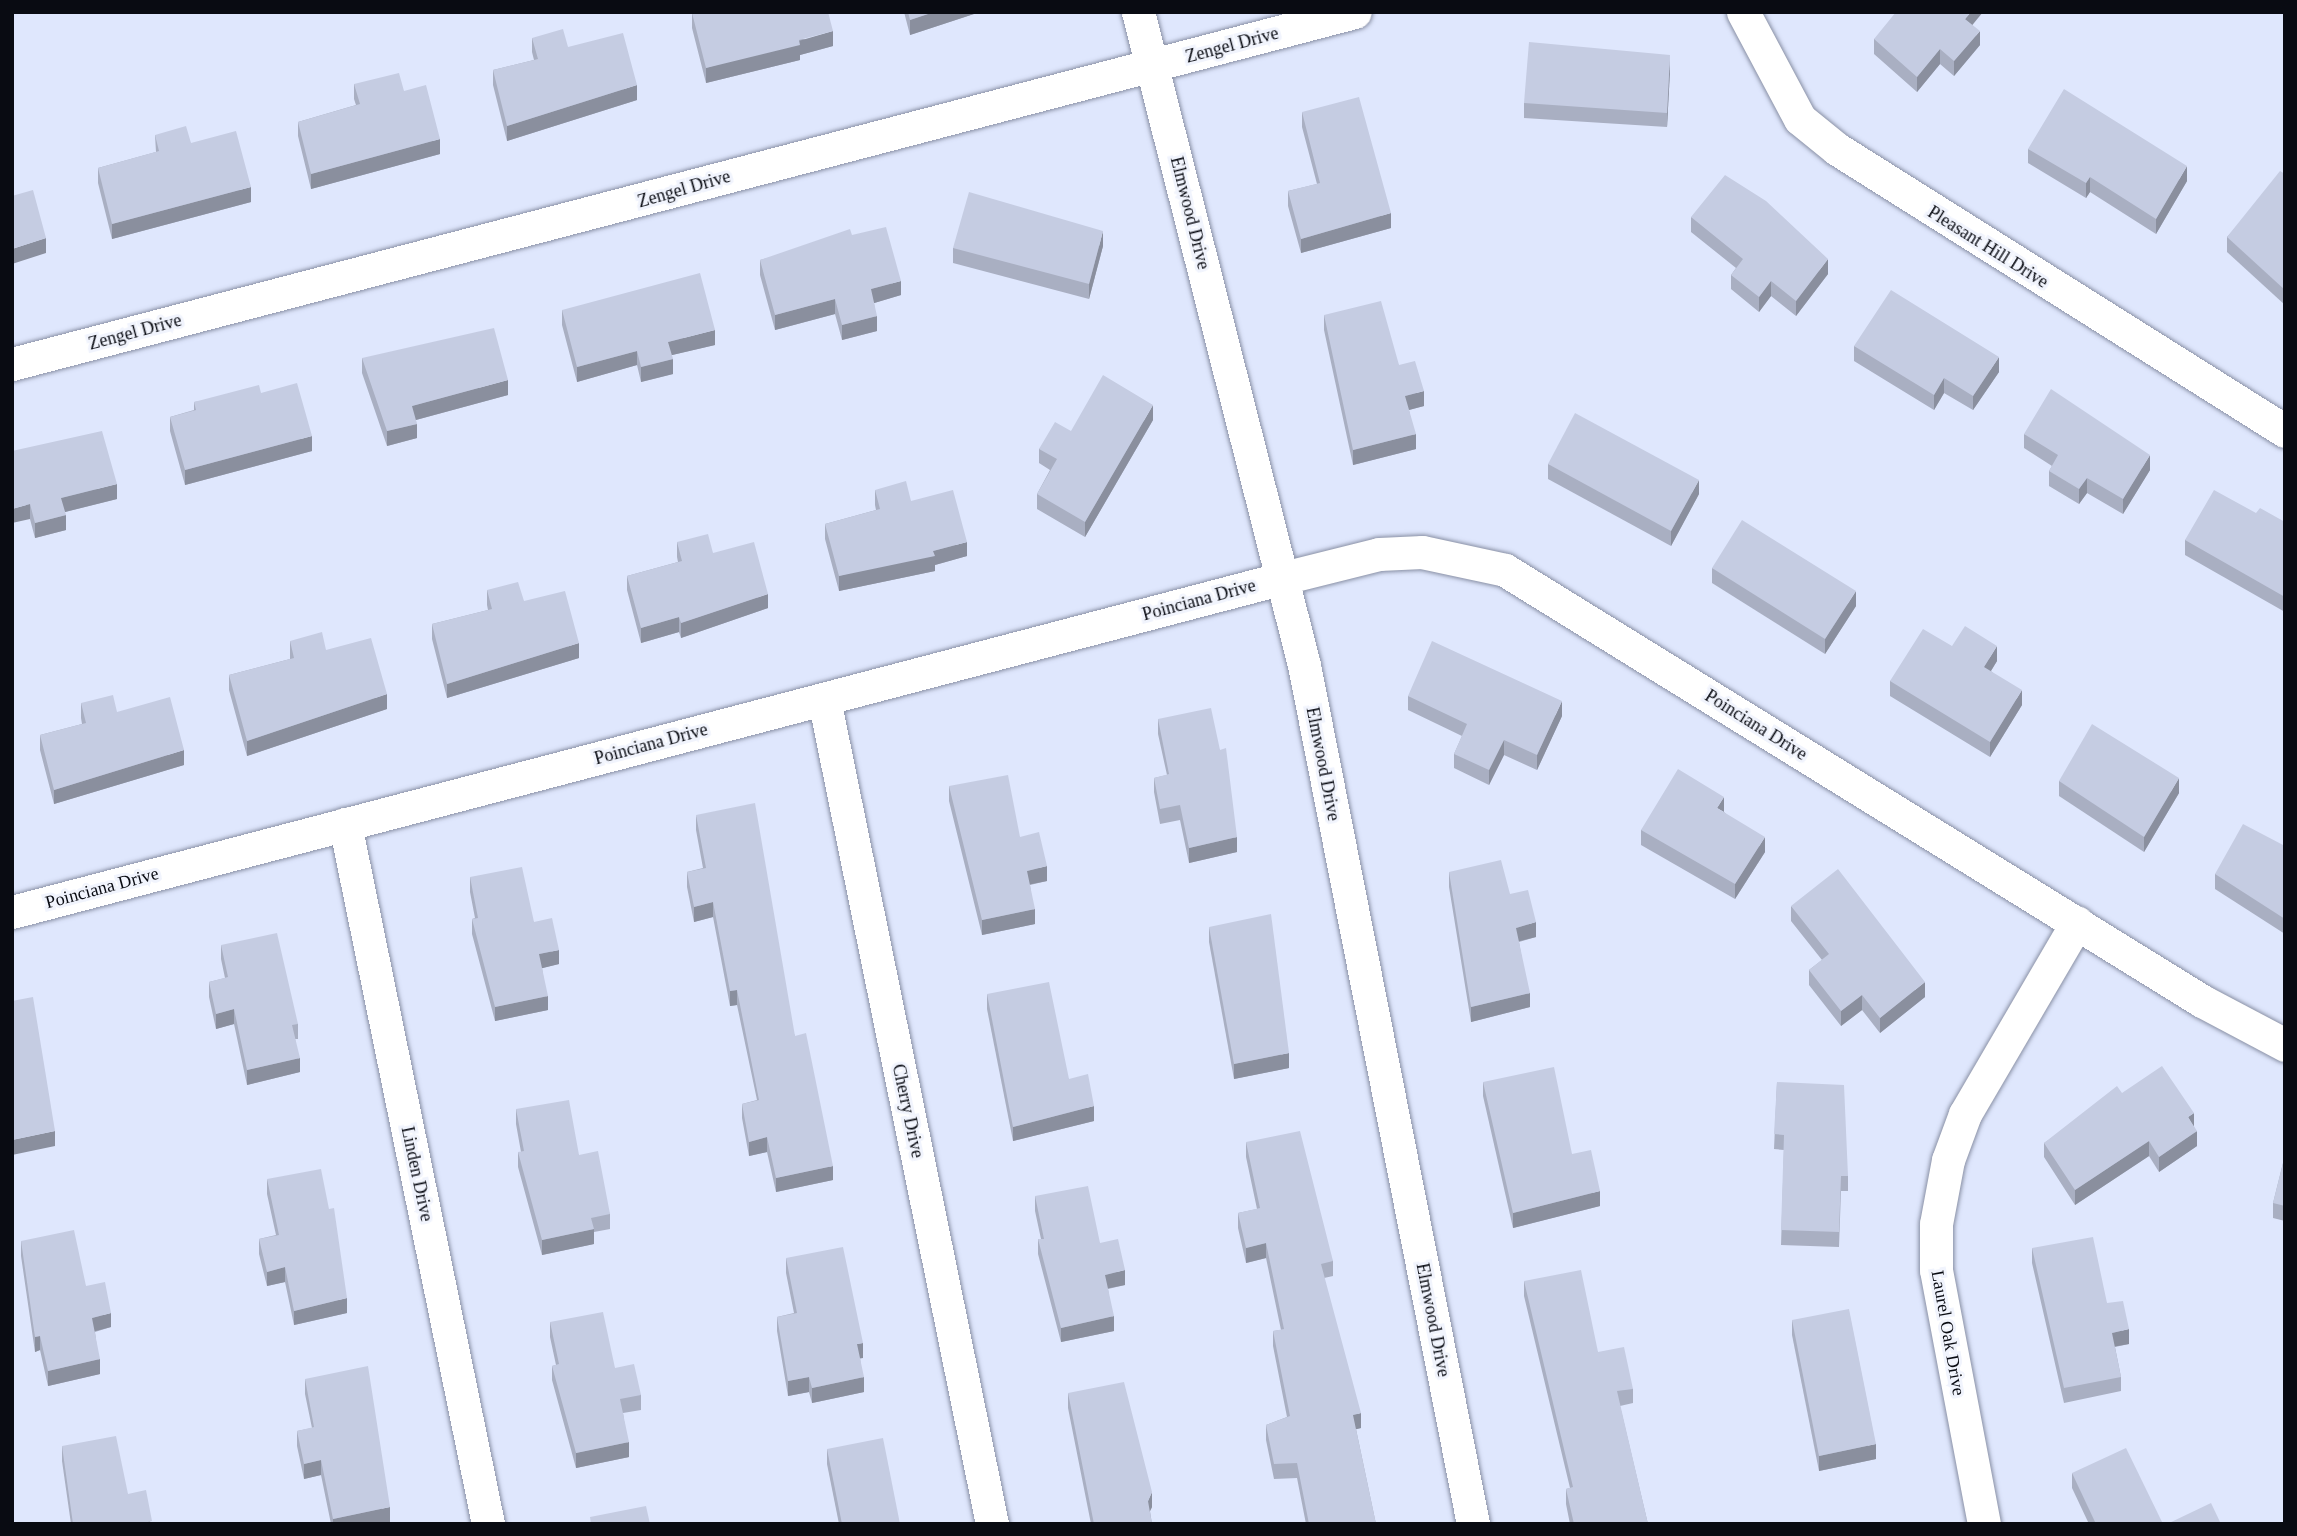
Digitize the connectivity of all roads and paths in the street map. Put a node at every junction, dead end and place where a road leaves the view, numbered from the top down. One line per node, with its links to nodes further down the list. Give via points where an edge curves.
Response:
1 (1138, 12): 4 (street, Elmwood Drive)
2 (1354, 12): 4 (street, Zengel Drive)
3 (1743, 12): 6 (street, Pleasant Hill Drive, via 1800,119 1837,149)
4 (1152, 65): 5 (street, Zengel Drive); 7 (street, Elmwood Drive)
5 (12, 364)
6 (2285, 431)
7 (1283, 578): 8 (street, Poinciana Drive); 11 (street, Poinciana Drive, via 1379,554 1422,552 1506,570); 15 (street, Elmwood Drive)
8 (824, 699): 9 (street, Poinciana Drive); 14 (street, Cherry Drive)
9 (345, 824): 10 (street, Poinciana Drive); 13 (street, Linden Drive)
10 (12, 912)
11 (2077, 922): 12 (street, Poinciana Drive); 16 (street, Laurel Oak Drive, via 1965,1114 1948,1160 1936,1224 1936,1270)
12 (2285, 1045)
13 (488, 1524)
14 (992, 1524)
15 (1473, 1524)
16 (1984, 1524)

